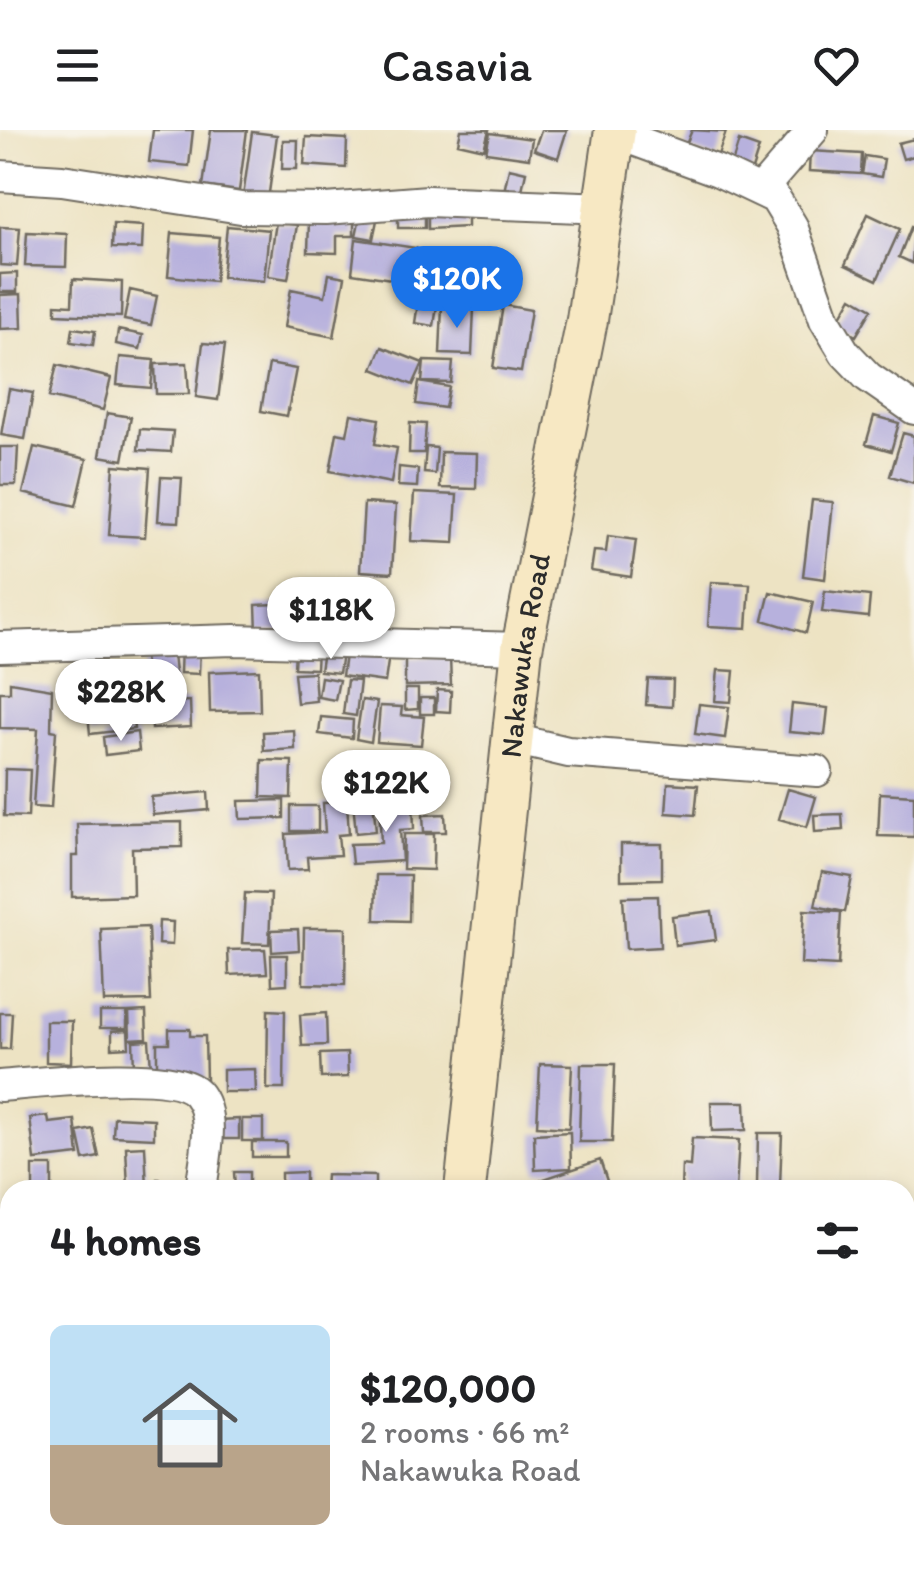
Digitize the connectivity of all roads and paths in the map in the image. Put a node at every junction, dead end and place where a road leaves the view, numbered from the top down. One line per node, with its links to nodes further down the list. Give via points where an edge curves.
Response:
1 (813, 130): 4 (street)
2 (614, 131): 4 (street); 5 (main road, Nakawuka Road)
3 (0, 176): 5 (street, via 241,208 428,201)
4 (762, 189): 6 (street, via 792,226 824,320 844,353)
5 (606, 208): 8 (main road, Nakawuka Road)
6 (914, 409)
7 (0, 647): 8 (street, via 236,640)
8 (522, 648): 9 (main road, Nakawuka Road)
9 (513, 738): 10 (street, via 568,752); 13 (main road, Nakawuka Road)
10 (817, 771)
11 (0, 1086): 12 (street, via 168,1080 187,1085 208,1116)
12 (202, 1180)
13 (466, 1180)

